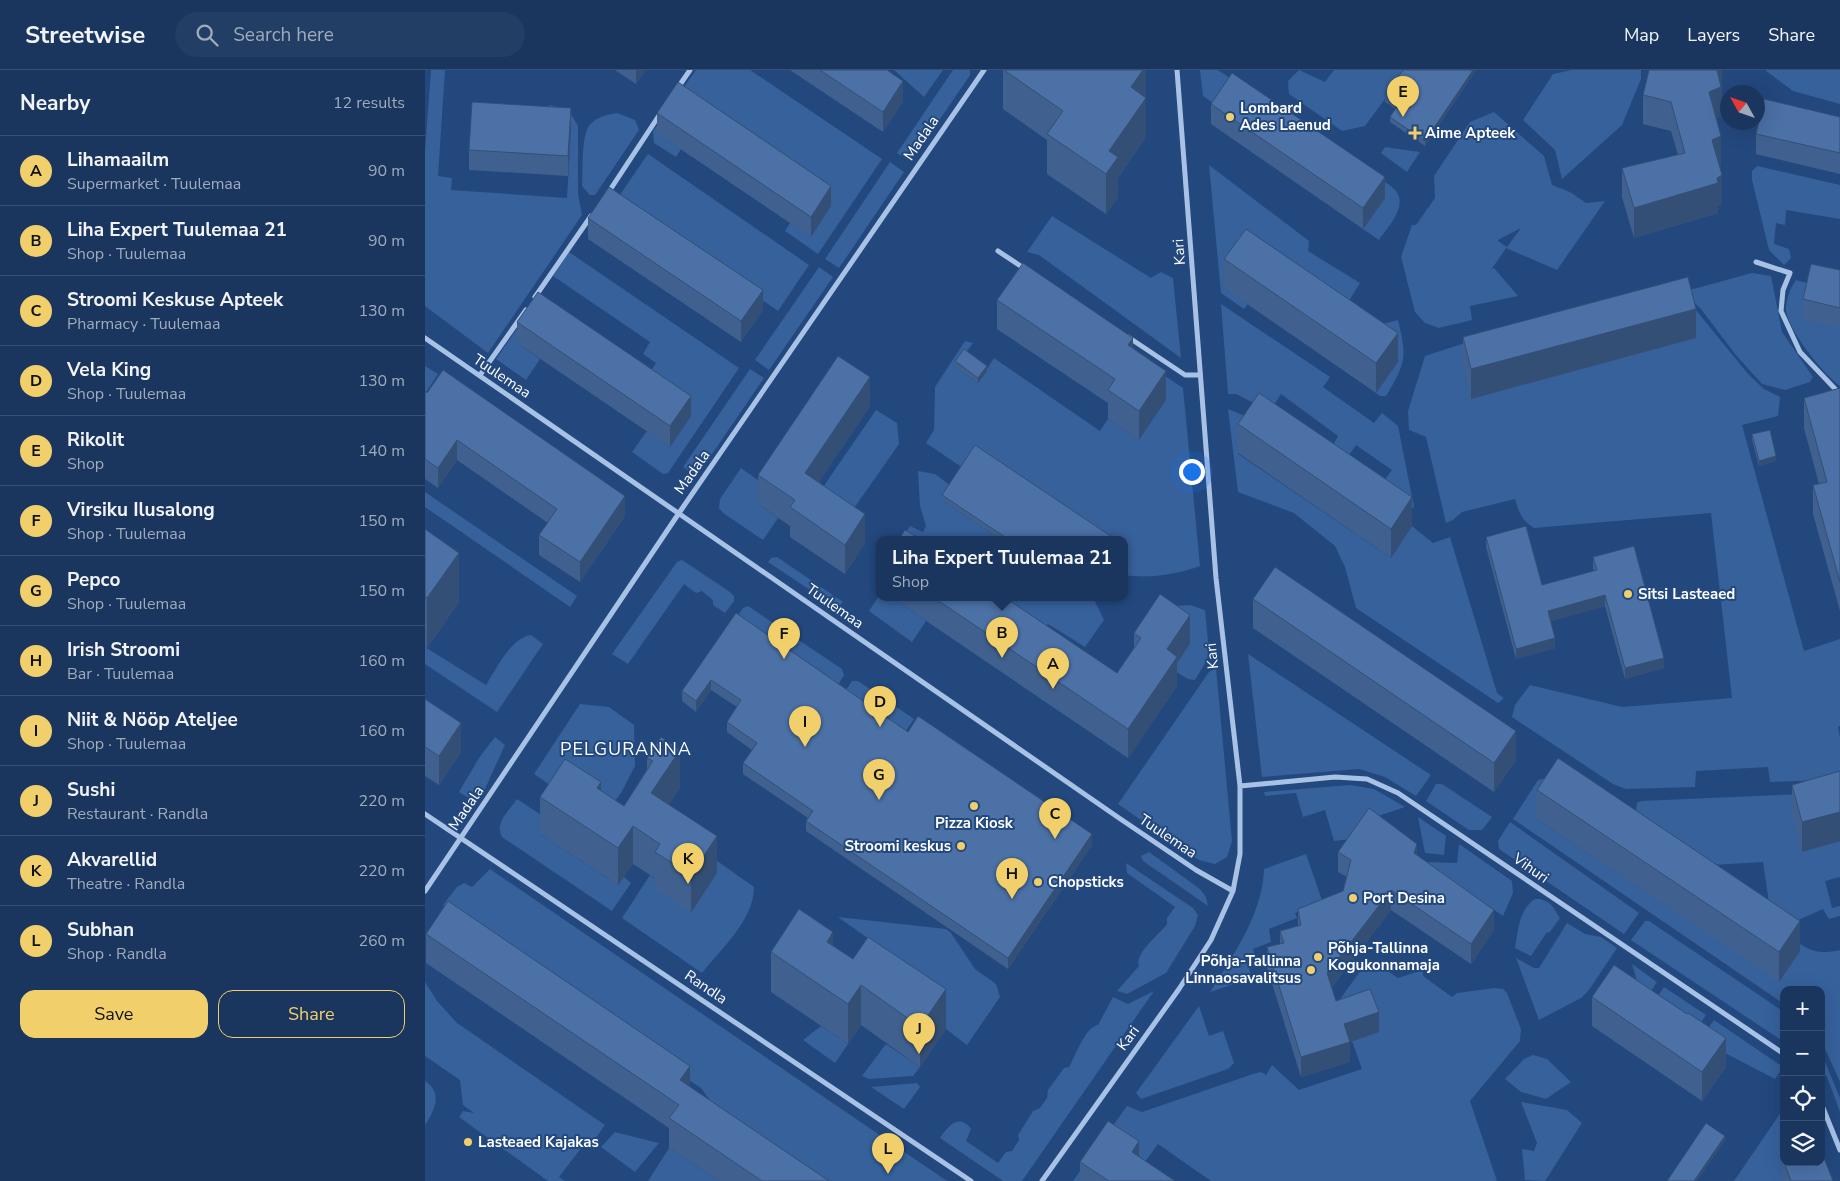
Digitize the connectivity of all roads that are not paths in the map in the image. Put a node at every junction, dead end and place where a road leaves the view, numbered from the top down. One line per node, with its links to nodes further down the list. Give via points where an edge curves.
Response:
1 (690, 70): 4 (street)
2 (984, 70): 16 (street, Madala)
3 (1177, 70): 14 (street, Kari)
4 (673, 95)
5 (662, 112): 6 (street)
6 (602, 201)
7 (597, 209): 13 (street)
8 (998, 251): 10 (street)
9 (1756, 262): 15 (street, via 1790,273 1783,290 1781,311 1800,352)
10 (1034, 275)
11 (1125, 335): 14 (street, via 1185,375)
12 (425, 338): 13 (street, Tuulemaa)
13 (480, 375): 16 (street, Tuulemaa)
14 (1200, 375): 17 (street, Kari, via 1216,578)
15 (1840, 394)
16 (679, 513): 19 (street, Madala); 21 (street, Tuulemaa, via 1119,818)
17 (1240, 786): 21 (street, Kari, via 1240,854); 22 (street, Vihuri, via 1335,777 1367,779 1398,793)
18 (425, 814): 19 (street, Randla)
19 (461, 838): 20 (street, Madala); 25 (street, Randla)
20 (425, 891)
21 (1233, 891): 26 (street, Kari, via 1211,940)
22 (1780, 1051)
23 (1825, 1113): 24 (street)
24 (1840, 1150)
25 (971, 1181)
26 (1041, 1181)

